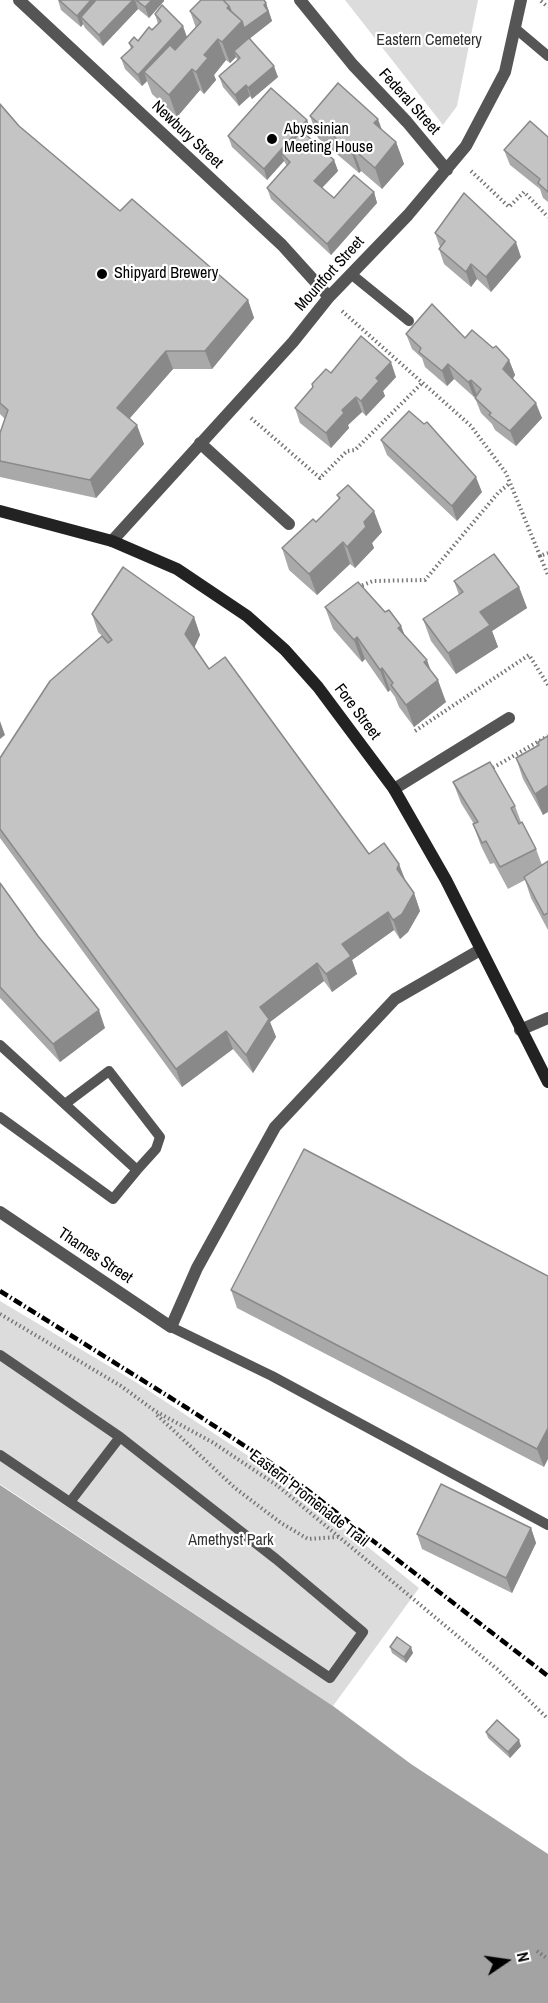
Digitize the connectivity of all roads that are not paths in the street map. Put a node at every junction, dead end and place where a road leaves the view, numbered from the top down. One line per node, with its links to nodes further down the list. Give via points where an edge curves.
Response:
1 (19, 0): 8 (street, Newbury Street, via 282,245)
2 (300, 0): 6 (street, Federal Street)
3 (521, 0): 4 (street, Mountfort Street)
4 (516, 29): 5 (lane); 6 (street, Mountfort Street, via 505,72 481,121)
5 (548, 56)
6 (447, 170): 7 (street, Mountfort Street)
7 (351, 274): 8 (street, Mountfort Street); 9 (lane)
8 (329, 297): 10 (street, Mountfort Street)
9 (409, 321)
10 (200, 443): 12 (street); 13 (street, Mountfort Street)
11 (0, 511): 13 (street, Fore Street)
12 (290, 524)
13 (112, 541): 15 (street, Fore Street, via 177,569 247,616 318,687)
14 (509, 718): 15 (street)
15 (394, 789): 16 (street, Fore Street)
16 (480, 950): 18 (street, Fore Street); 25 (street, via 395,999 275,1127 196,1268)
17 (548, 1018): 18 (street)
18 (520, 1030): 20 (street, Fore Street)
19 (0, 1045): 21 (lane)
20 (548, 1082)
21 (65, 1104): 23 (lane); 23 (lane, via 109,1071 160,1137 156,1149)
22 (0, 1117): 23 (lane, via 113,1198)
23 (137, 1170)
24 (0, 1212): 25 (street, Thames Street)
25 (171, 1327): 30 (lane, via 272,1376)
26 (0, 1355): 27 (lane)
27 (120, 1437): 29 (lane); 29 (lane, via 276,1558 363,1632 330,1678)
28 (0, 1455): 29 (lane)
29 (70, 1503)
30 (548, 1525)

